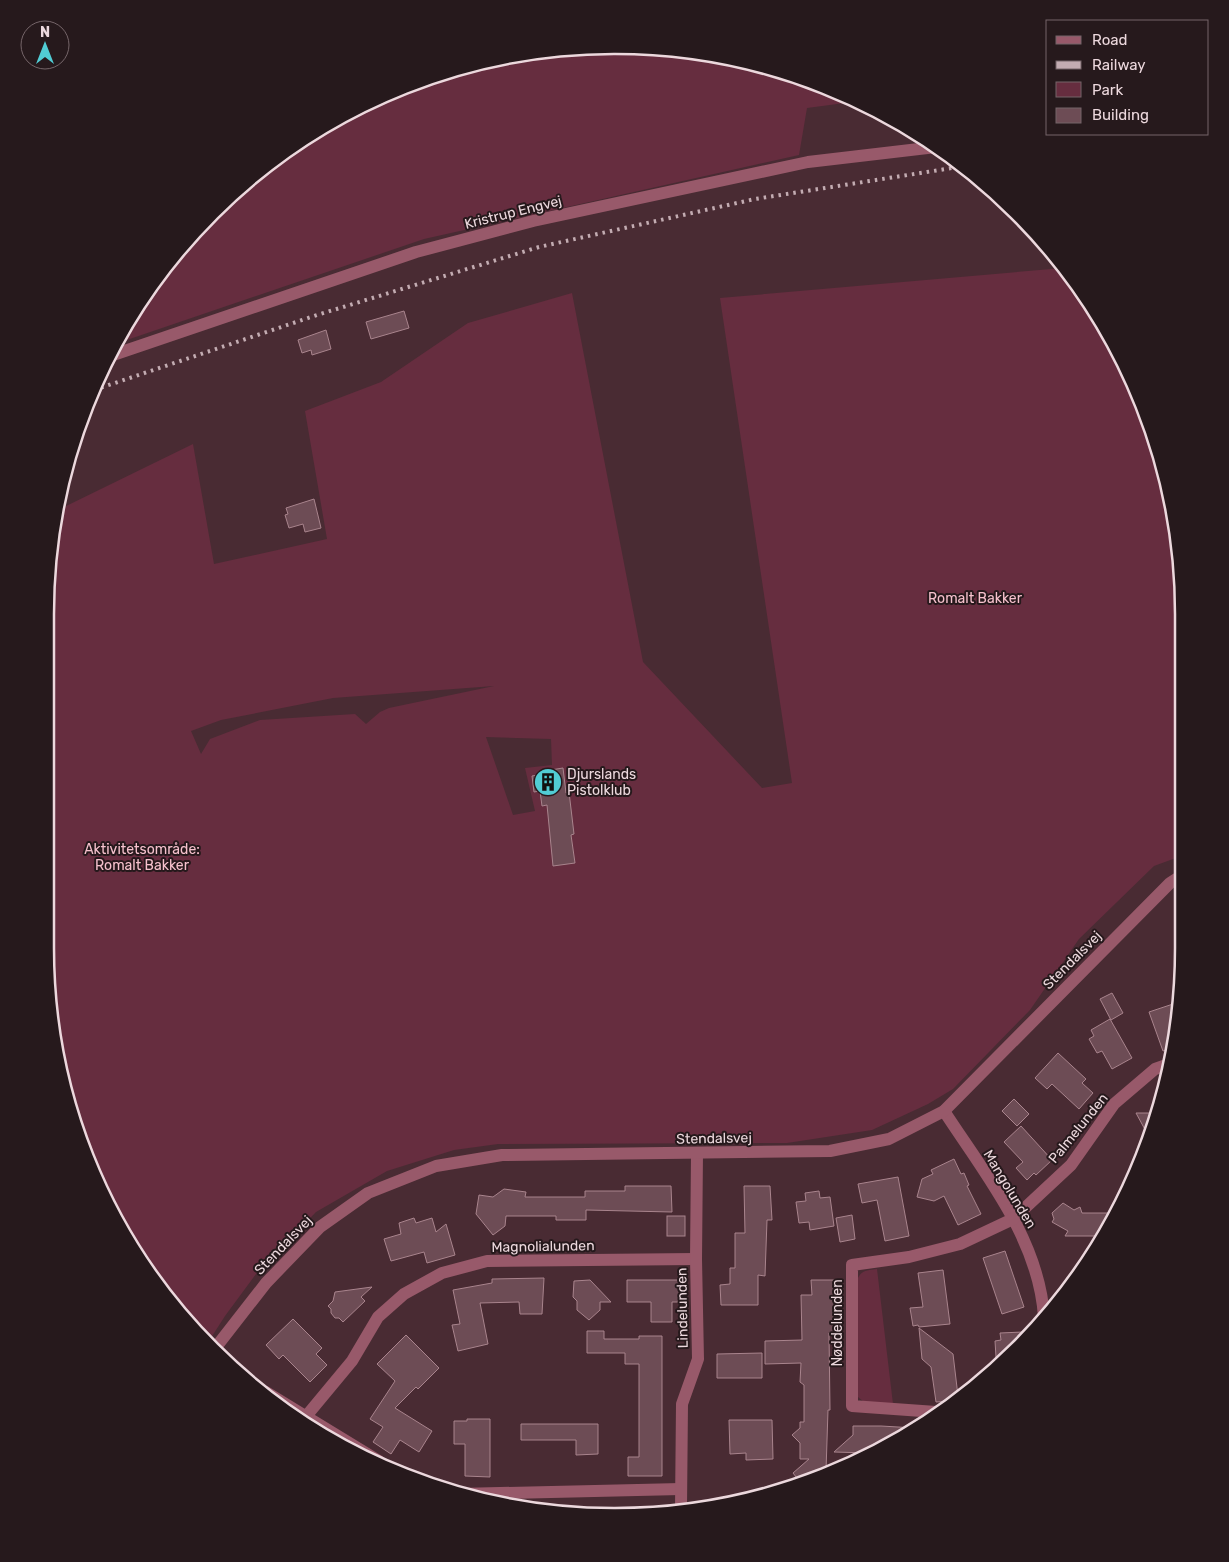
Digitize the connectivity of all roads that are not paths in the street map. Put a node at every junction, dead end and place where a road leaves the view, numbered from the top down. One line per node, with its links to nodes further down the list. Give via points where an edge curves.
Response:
1 (926, 148): 2 (street, Kristrup Engvej, via 808,162 533,221 416,252)
2 (119, 353)
3 (1175, 879): 5 (street, Stendalsvej)
4 (1162, 1067): 7 (street, Palmelunden, via 1114,1104 1071,1165)
5 (944, 1111): 6 (street, Stendalsvej, via 889,1139 830,1151); 7 (street, Mangolunden)
6 (697, 1153): 8 (street, Lindelunden); 10 (street, Stendalsvej, via 502,1155 436,1166 368,1193 320,1226 266,1283)
7 (1013, 1219): 9 (street, Mangolunden, via 1033,1263); 11 (street, Nøddelunden, via 960,1244 909,1257 852,1265 852,1406)
8 (696, 1259): 12 (street, Magnolialunden, via 487,1261 442,1273 404,1294 378,1317 352,1361); 13 (street, Lindelunden, via 698,1359 682,1404)
9 (1042, 1309)
10 (218, 1344)
11 (929, 1412)
12 (306, 1416)
13 (681, 1489): 14 (street); 15 (street, Lindelunden)
14 (492, 1494)
15 (681, 1504)

